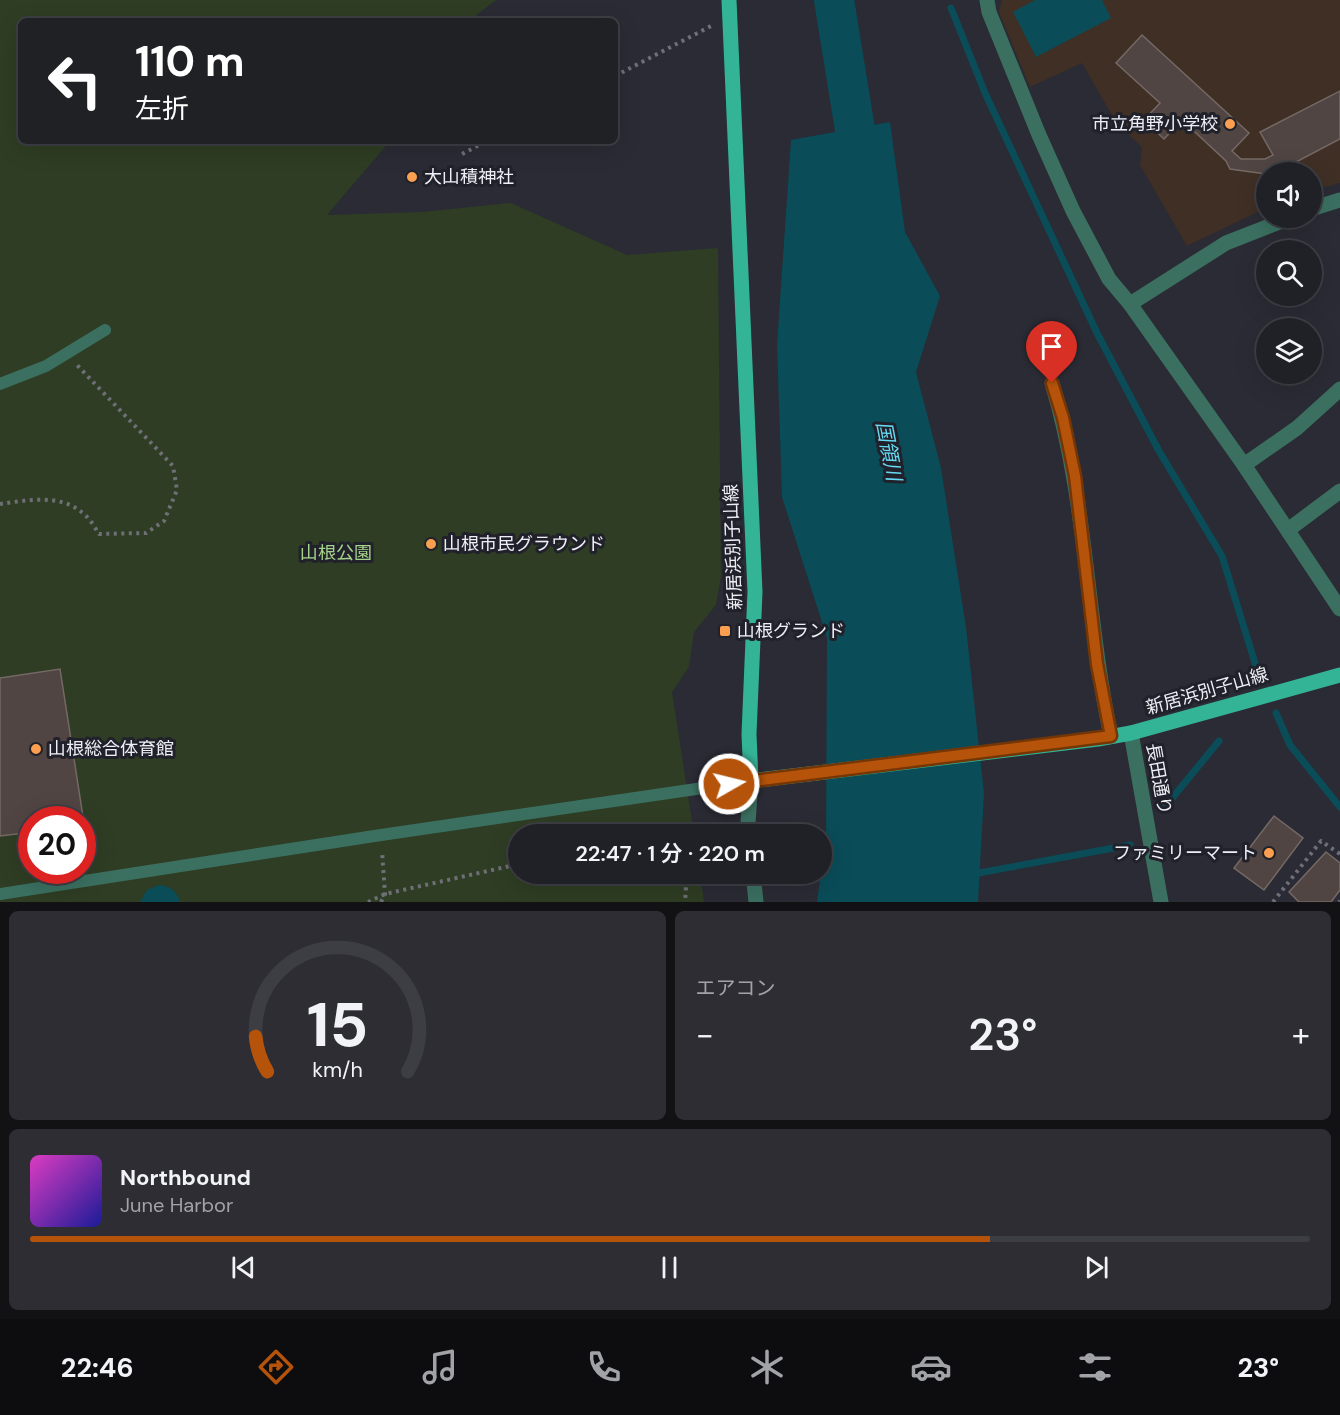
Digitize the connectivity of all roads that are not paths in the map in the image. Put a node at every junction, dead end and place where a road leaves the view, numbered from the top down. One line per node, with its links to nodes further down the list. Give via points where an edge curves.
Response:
1 (729, 0): 18 (main road, 新居浜別子山線, via 755,592 749,734)
2 (987, 0): 6 (street, via 1073,211 1109,279)
3 (1340, 200): 4 (street)
4 (1322, 206)
5 (1264, 228): 6 (street, via 1226,243)
6 (1130, 304): 11 (street)
7 (105, 330): 9 (lane, via 46,366)
8 (1052, 383): 17 (street, via 1075,476)
9 (0, 384)
10 (1340, 389): 11 (street, via 1297,428)
11 (1244, 465): 13 (street)
12 (1340, 491): 13 (street)
13 (1288, 530): 14 (street)
14 (1340, 609)
15 (1340, 675): 16 (main road, 新居浜別子山線)
16 (1131, 733): 17 (main road, 新居浜別子山線); 23 (street, 長田通り)
17 (1104, 738): 18 (main road, 新居浜別子山線)
18 (752, 781): 19 (street); 21 (lane)
19 (748, 824)
20 (754, 884): 22 (street)
21 (0, 894)
22 (756, 902)
23 (1161, 902)

